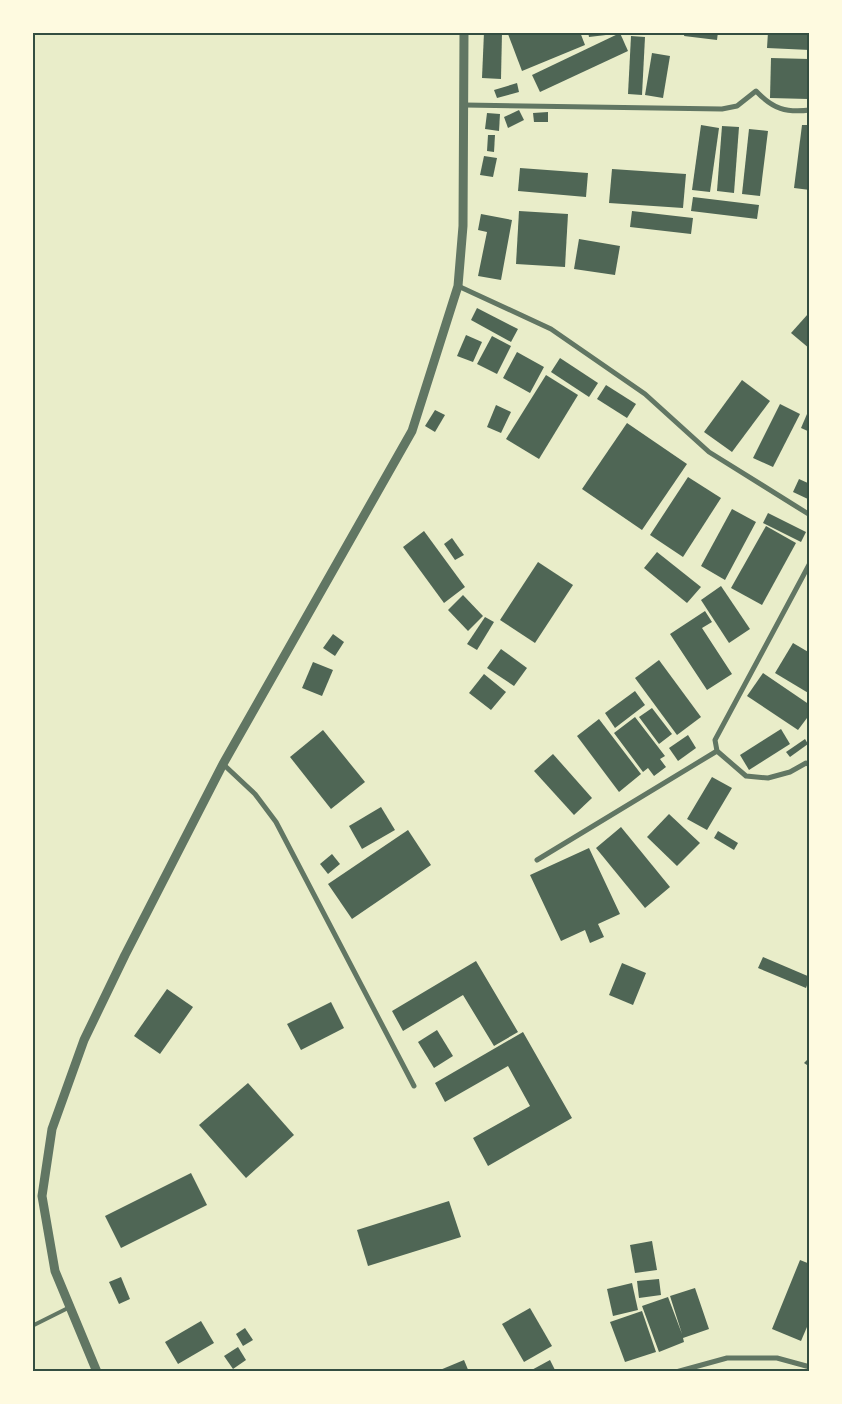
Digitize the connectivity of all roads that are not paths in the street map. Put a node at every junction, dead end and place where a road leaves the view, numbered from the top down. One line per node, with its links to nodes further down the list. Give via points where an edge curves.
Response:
1 (464, 32): 2 (street)
2 (465, 105): 3 (street, via 722,109 737,106 756,91 767,102 790,112); 4 (street, via 463,226)
3 (810, 110)
4 (458, 286): 5 (street, via 551,329 645,394 709,452); 8 (street, via 412,430)
5 (810, 514)
6 (810, 563): 7 (street, via 715,740)
7 (717, 751): 9 (street, via 746,776 768,778 806,763); 10 (street)
8 (224, 764): 11 (street, via 255,794 276,822); 12 (street, via 84,1040 52,1129 42,1196 55,1271)
9 (810, 765)
10 (537, 860)
11 (414, 1086)
12 (70, 1306): 13 (lane); 15 (street)
13 (32, 1326)
14 (810, 1367): 16 (street, via 777,1358 727,1358)
15 (97, 1372)
16 (676, 1372)

